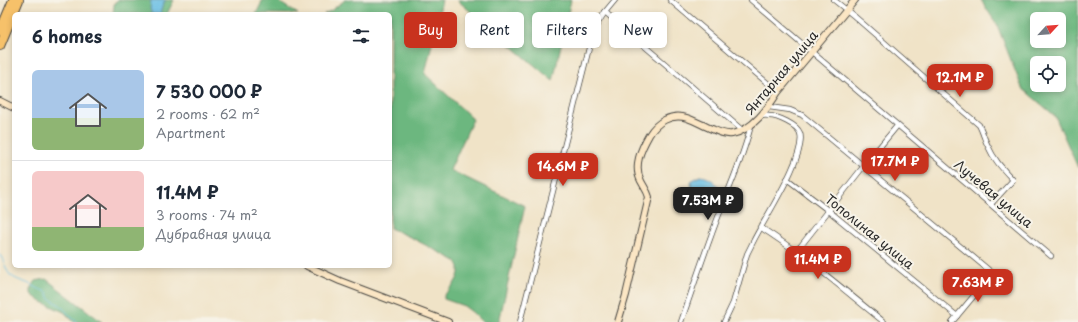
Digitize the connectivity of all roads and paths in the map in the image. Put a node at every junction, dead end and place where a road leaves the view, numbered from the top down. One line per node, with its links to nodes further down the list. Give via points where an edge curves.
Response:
1 (13, 0): 12 (highway)
2 (19, 0): 9 (highway)
3 (614, 0): 10 (street)
4 (670, 0): 15 (street)
5 (752, 0): 14 (street, Лучевая улица)
6 (834, 0): 8 (street)
7 (855, 0): 8 (street, Янтарная улица)
8 (847, 11): 14 (street, Янтарная улица); 25 (street, via 979,125 996,162 1013,180)
9 (14, 12)
10 (605, 12): 22 (street); 35 (street, via 596,26 589,48)
11 (12, 17): 13 (highway)
12 (0, 31)
13 (0, 46)
14 (812, 52): 15 (street, Янтарная улица); 21 (street, Лучевая улица)
15 (778, 92): 18 (street, Янтарная улица)
16 (0, 101): 17 (street)
17 (12, 107)
18 (769, 108): 19 (street, Янтарная улица); 23 (street, via 790,110 802,115)
19 (760, 116): 20 (street, Янтарная улица); 24 (street, via 782,120 800,132 798,153)
20 (751, 125): 22 (street, Янтарная улица); 37 (street, via 746,146 720,210)
21 (898, 126): 23 (street); 25 (street, Лучевая улица)
22 (742, 130): 36 (street, Янтарная улица, via 727,134 679,116 660,122 649,136 637,170 649,197)
23 (863, 167): 26 (street); 31 (street)
24 (787, 179): 26 (street, Тополиная улица); 27 (street)
25 (991, 204): 29 (street, Лучевая улица)
26 (829, 211): 28 (street); 33 (street, Тополиная улица)
27 (760, 227): 28 (street); 38 (street, via 747,254 733,303)
28 (796, 252): 39 (street)
29 (1051, 256)
30 (311, 268): 34 (street)
31 (992, 274): 32 (street); 33 (street)
32 (1008, 286)
33 (957, 316): 40 (street)
34 (448, 322)
35 (520, 322)
36 (618, 322)
37 (681, 322)
38 (724, 322)
39 (884, 322)
40 (952, 322)

